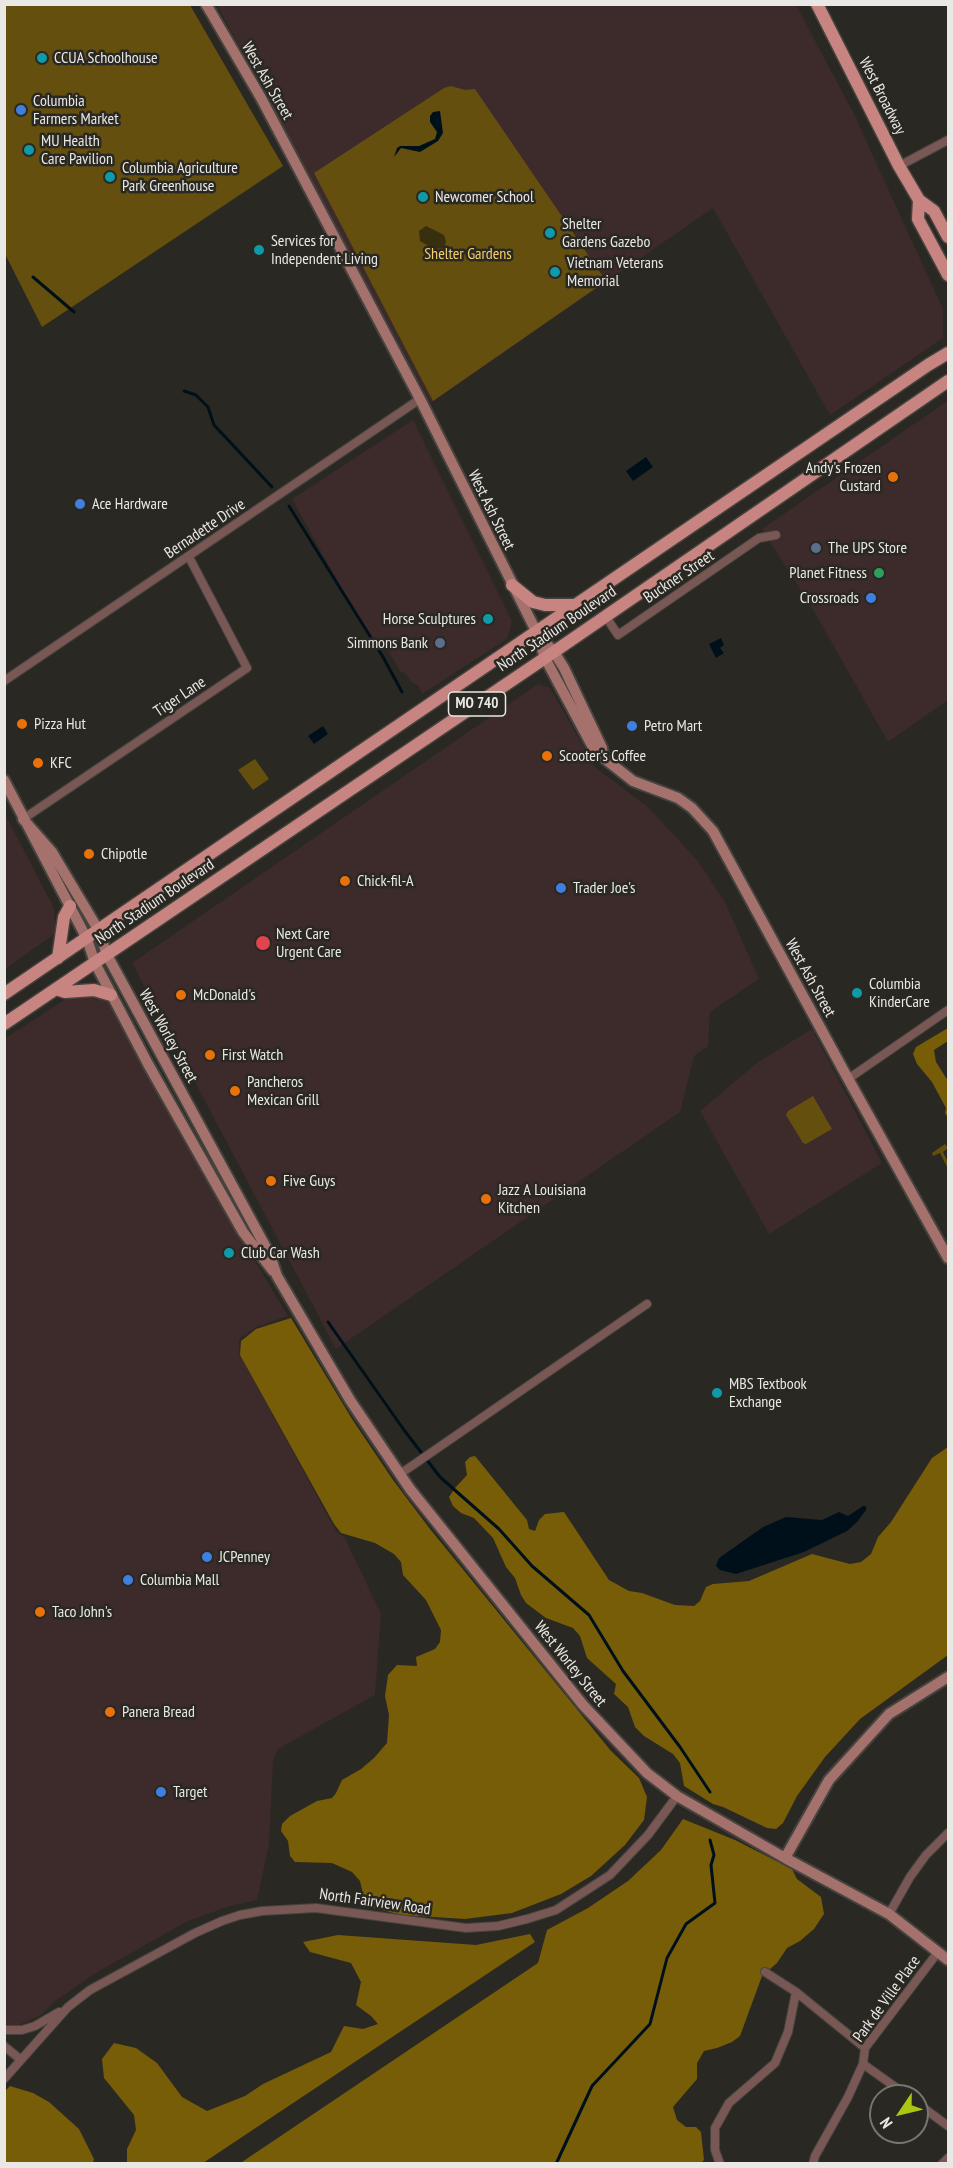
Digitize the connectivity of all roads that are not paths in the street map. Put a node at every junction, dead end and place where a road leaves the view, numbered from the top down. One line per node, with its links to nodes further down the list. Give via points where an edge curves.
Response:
1 (206, 4): 12 (street, West Ash Street, via 261,98)
2 (817, 4): 4 (main road, West Broadway)
3 (948, 140): 4 (street)
4 (898, 166): 5 (main road, West Broadway)
5 (919, 200): 6 (main road, West Broadway, via 934,211); 7 (main road, West Broadway, via 918,219)
6 (948, 237)
7 (948, 274)
8 (948, 343): 10 (main road)
9 (948, 353): 10 (main road, North Stadium Boulevard / MO 740)
10 (927, 365): 16 (main road, North Stadium Boulevard / MO 740)
11 (945, 385): 17 (main road, North Stadium Boulevard / MO 740)
12 (420, 399): 14 (street, Bernadette Drive); 15 (street, West Ash Street)
13 (776, 535): 17 (street, Buckner Street, via 759,538 618,635)
14 (189, 557): 20 (street, Bernadette Drive); 22 (street, Tiger Lane, via 247,668)
15 (512, 585): 16 (main road, via 532,602); 18 (street, West Ash Street)
16 (576, 605): 18 (main road, North Stadium Boulevard / MO 740)
17 (606, 616): 19 (main road, North Stadium Boulevard / MO 740)
18 (537, 633): 19 (street, West Ash Street); 24 (main road, North Stadium Boulevard / MO 740)
19 (549, 655): 26 (main road, North Stadium Boulevard / MO 740); 34 (street, West Ash Street, via 596,751 633,781 678,798 714,831)
20 (4, 681)
21 (4, 780): 22 (street, West Worley Street)
22 (23, 819): 23 (street, West Worley Street); 24 (street, West Worley Street, via 52,852)
23 (70, 906): 25 (street, West Worley Street); 27 (main road, via 64,917)
24 (99, 931): 25 (main road, North Stadium Boulevard / MO 740); 26 (street, West Worley Street)
25 (87, 939): 27 (main road, North Stadium Boulevard / MO 740); 28 (street, West Worley Street)
26 (107, 955): 28 (main road, North Stadium Boulevard / MO 740); 36 (street, West Worley Street, via 270,1255)
27 (58, 958): 30 (main road, North Stadium Boulevard / MO 740)
28 (95, 963): 29 (main road, North Stadium Boulevard / MO 740); 31 (street, West Worley Street)
29 (56, 989): 31 (main road); 33 (main road, North Stadium Boulevard / MO 740)
30 (4, 994)
31 (111, 994): 36 (street, West Worley Street, via 243,1232)
32 (948, 1010): 34 (street)
33 (4, 1024)
34 (848, 1079): 35 (street, West Ash Street)
35 (948, 1258)
36 (277, 1276): 38 (street, West Worley Street, via 350,1400)
37 (647, 1304): 38 (street)
38 (400, 1474): 40 (street, West Worley Street, via 583,1705 638,1764)
39 (948, 1677): 42 (street, via 889,1714 829,1780)
40 (677, 1796): 42 (street, West Worley Street); 48 (street, North Fairview Road, via 648,1835 610,1875 556,1910 498,1926 466,1928 316,1908 240,1915 160,1951 103,1982)
41 (948, 1833): 43 (street, via 926,1855)
42 (785, 1858): 43 (street, West Worley Street)
43 (889, 1914): 44 (street, West Worley Street)
44 (938, 1952): 45 (street, West Worley Street); 51 (street, Park de Ville Place)
45 (948, 1960)
46 (765, 1972): 47 (street)
47 (796, 1992): 51 (street); 59 (street, via 788,2032 776,2062 729,2103 715,2128 715,2150)
48 (68, 2007): 49 (street, via 22,2031); 52 (street, North Fairview Road)
49 (4, 2030)
50 (4, 2046): 52 (street)
51 (865, 2048): 53 (street, Park de Ville Place)
52 (20, 2059): 54 (street, North Fairview Road)
53 (863, 2064): 55 (street, Park de Ville Place); 60 (street, Park de Ville Place)
54 (4, 2079)
55 (891, 2084)
56 (929, 2112): 57 (street)
57 (948, 2126)
58 (948, 2158): 61 (street)
59 (720, 2163)
60 (813, 2163)
61 (942, 2163)

